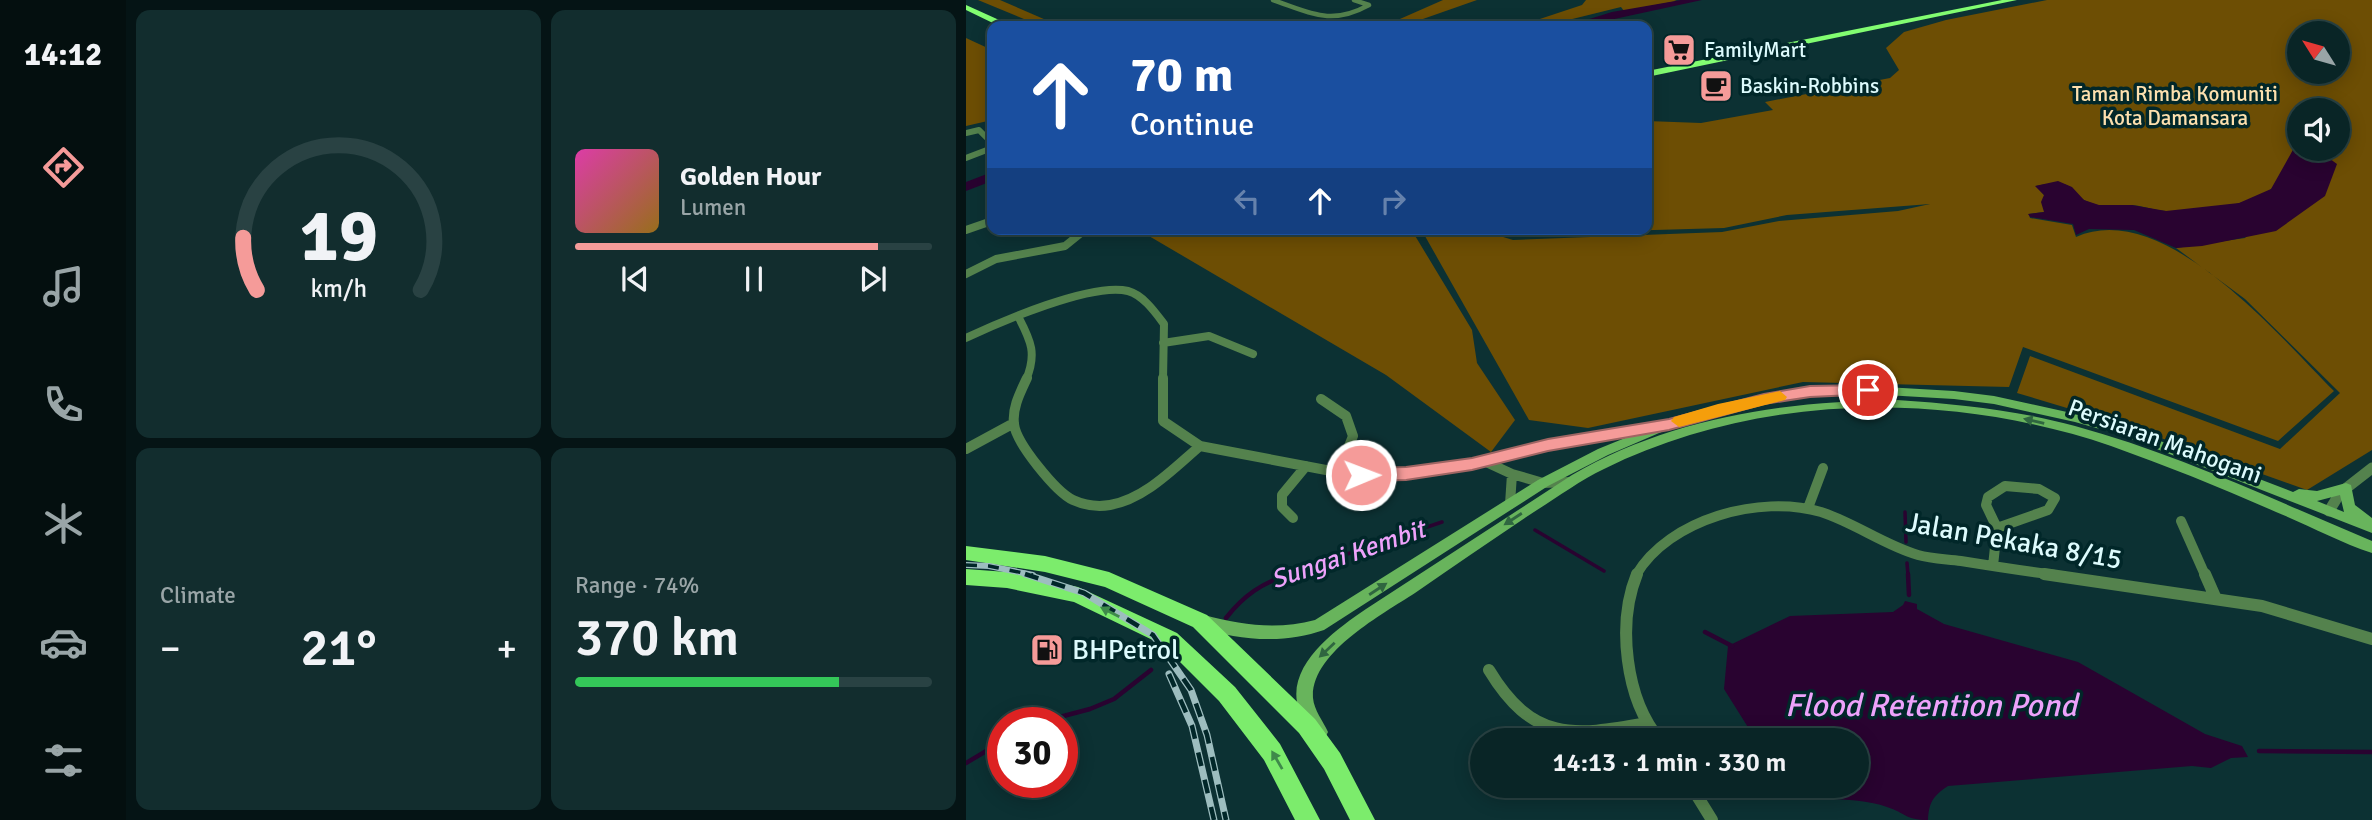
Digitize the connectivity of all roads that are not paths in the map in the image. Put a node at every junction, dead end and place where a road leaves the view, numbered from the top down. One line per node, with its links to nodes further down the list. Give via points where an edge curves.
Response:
1 (1273, 0): 2 (street, via 1331,19 1349,17 1369,5)
2 (1354, 0)
3 (1987, 0): 9 (highway)
4 (2013, 0): 10 (highway)
5 (966, 7): 7 (highway)
6 (966, 16): 8 (highway)
7 (995, 21)
8 (987, 27)
9 (1652, 66)
10 (1652, 73)
11 (966, 133): 12 (street, via 979,130)
12 (987, 140)
13 (987, 148): 14 (street)
14 (966, 158)
15 (987, 223): 16 (street)
16 (966, 230)
17 (1080, 235): 18 (street, via 1065,246 996,259)
18 (966, 274)
19 (1019, 318): 20 (street); 21 (street, via 1095,291 1126,290 1164,324); 24 (street, via 1033,346 1032,366 1016,401)
20 (966, 338)
21 (1163, 344): 22 (street, via 1216,334); 26 (street, via 1163,421)
22 (1253, 354)
23 (1321, 399): 32 (street, via 1346,415 1353,436)
24 (1014, 423): 26 (street, via 1019,442 1064,494 1088,504 1109,505 1143,491); 27 (street)
25 (1669, 425): 28 (main road); 36 (main road, Persiaran Mahogani); 37 (main road, Persiaran Mahogani, via 1810,391 1954,395 2113,428)
26 (1200, 446): 29 (street)
27 (966, 449)
28 (1484, 461): 32 (street, via 1406,473); 33 (street)
29 (1306, 466): 32 (street); 42 (street, via 1282,495 1282,507)
30 (1823, 468): 40 (street)
31 (2369, 470): 38 (street)
32 (1332, 472)
33 (1512, 474): 36 (street); 39 (street)
34 (2215, 481): 35 (main road, Persiaran Mahogani, one-way to 35, via 2119,444 2030,419 1955,407 1868,403 1817,405 1722,422 1650,443); 41 (main road, via 2310,512); 47 (main road, Persiaran Mahogani)
35 (1570, 482): 36 (street); 57 (main road, Persiaran Mahogani, one-way to 57, via 1383,606 1313,664 1305,681 1305,701)
36 (1543, 483): 39 (main road, Persiaran Mahogani)
37 (2268, 487): 38 (main road, via 2308,496); 41 (main road, Persiaran Mahogani)
38 (2346, 488): 41 (street); 44 (main road, via 2349,508)
39 (1510, 504): 52 (main road, Persiaran Mahogani, one-way to 39, via 1269,635 1319,625)
40 (1808, 508): 49 (street, Jalan Pekaka 8/15, via 1919,555); 55 (street, Jalan Pekaka 8/15, via 1772,506 1735,512 1683,533 1644,560 1632,583 1628,613 1629,663)
41 (2329, 511): 44 (main road, Persiaran Mahogani); 46 (main road, via 2340,524)
42 (1293, 518)
43 (2181, 521): 51 (street)
44 (2372, 526)
45 (1997, 528): 45 (street, via 1986,505 1988,497 2006,486 2042,489 2056,498 2048,510); 49 (street)
46 (2372, 540)
47 (2372, 547)
48 (966, 553): 52 (highway, via 1045,564 1109,580)
49 (1993, 566): 51 (street, Jalan Pekaka 8/15)
50 (966, 577): 59 (highway, one-way to 50, via 1272,751 1227,694 1171,639 1078,595 1007,580)
51 (2216, 599): 53 (street, Jalan Pekaka 8/15, via 2262,606)
52 (1200, 621): 57 (highway, via 1288,704)
53 (2372, 639)
54 (1489, 670): 55 (street, via 1521,714 1540,725 1564,733 1597,733)
55 (1647, 723): 56 (street, Jalan Pekaka 8/15)
56 (1651, 728)
57 (1332, 761): 60 (highway)
58 (1698, 798): 61 (street)
59 (1308, 820)
60 (1363, 820)
61 (1712, 820)

